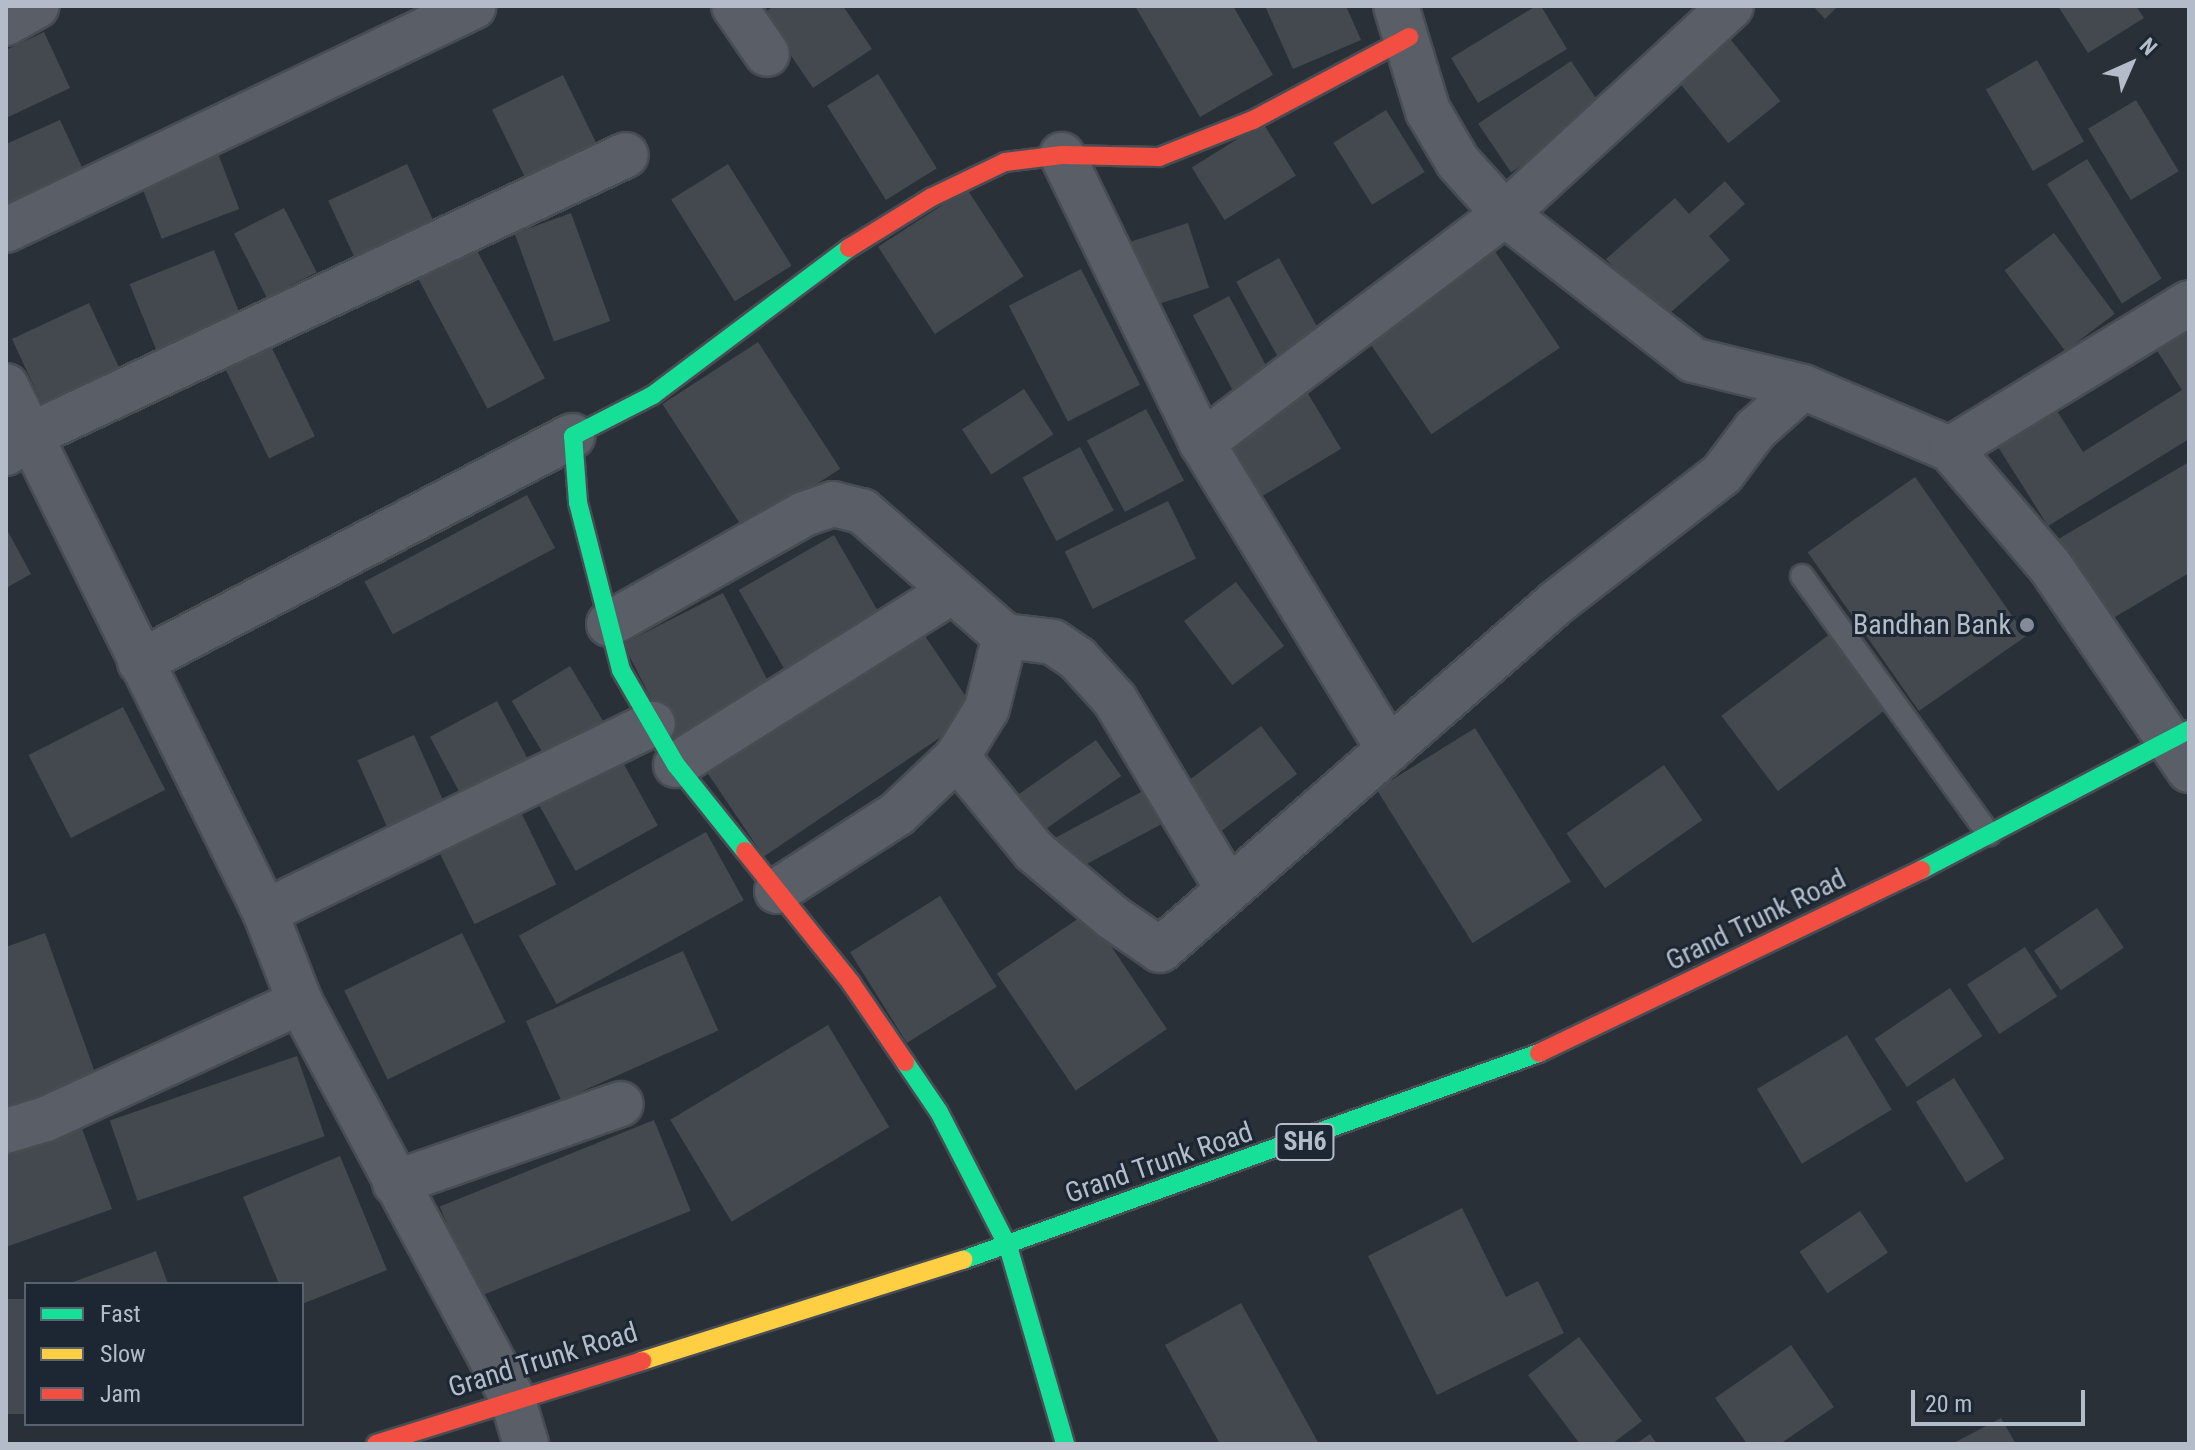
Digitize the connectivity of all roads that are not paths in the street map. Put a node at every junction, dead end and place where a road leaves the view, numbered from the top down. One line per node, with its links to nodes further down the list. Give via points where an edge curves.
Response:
1 (37, 6): 6 (street)
2 (734, 6): 7 (street)
3 (1731, 6): 10 (street)
4 (473, 7): 11 (street)
5 (1402, 22): 9 (street, via 1253,120 1159,157); 10 (street, via 1428,111 1458,162)
6 (6, 23)
7 (767, 54)
8 (626, 155): 16 (street)
9 (1062, 155): 15 (street, via 1005,162 932,197 853,245 653,395); 17 (street)
10 (1505, 214): 14 (street, via 1693,360); 17 (street)
11 (6, 230)
12 (2189, 303): 18 (street)
13 (6, 386): 16 (street)
14 (1803, 387): 18 (street); 26 (street, via 1755,430 1722,474 1557,602)
15 (573, 436): 21 (street, via 578,502); 23 (street)
16 (19, 443): 23 (street)
17 (1202, 443): 26 (street)
18 (1950, 449): 25 (street, via 2050,566)
19 (1802, 576): 29 (lane)
20 (952, 591): 21 (street, via 862,511 833,504 804,514); 22 (street); 28 (street)
21 (609, 624): 24 (street, via 621,670)
22 (1005, 636): 27 (street, via 987,708); 30 (street, via 1053,642 1077,658 1115,700)
23 (140, 662): 32 (street)
24 (653, 724): 28 (street); 32 (street)
25 (2182, 748): 29 (street, Grand Trunk Road / SH6)
26 (1389, 749): 30 (street)
27 (957, 757): 30 (street, via 1034,851 1160,950); 31 (street, via 897,814)
28 (676, 765): 31 (street)
29 (1989, 834): 37 (street, Grand Trunk Road / SH6, via 1704,978 1521,1061)
30 (1228, 889)
31 (777, 891): 37 (street, via 851,983 939,1112)
32 (265, 912): 33 (street)
33 (300, 1002): 35 (street, via 46,1119); 36 (street)
34 (621, 1104): 36 (street)
35 (6, 1131)
36 (395, 1183): 38 (street)
37 (1008, 1246): 38 (street, Grand Trunk Road / SH6); 41 (street)
38 (512, 1397): 39 (street, Grand Trunk Road / SH6); 40 (street)
39 (376, 1444)
40 (526, 1444)
41 (1065, 1444)

